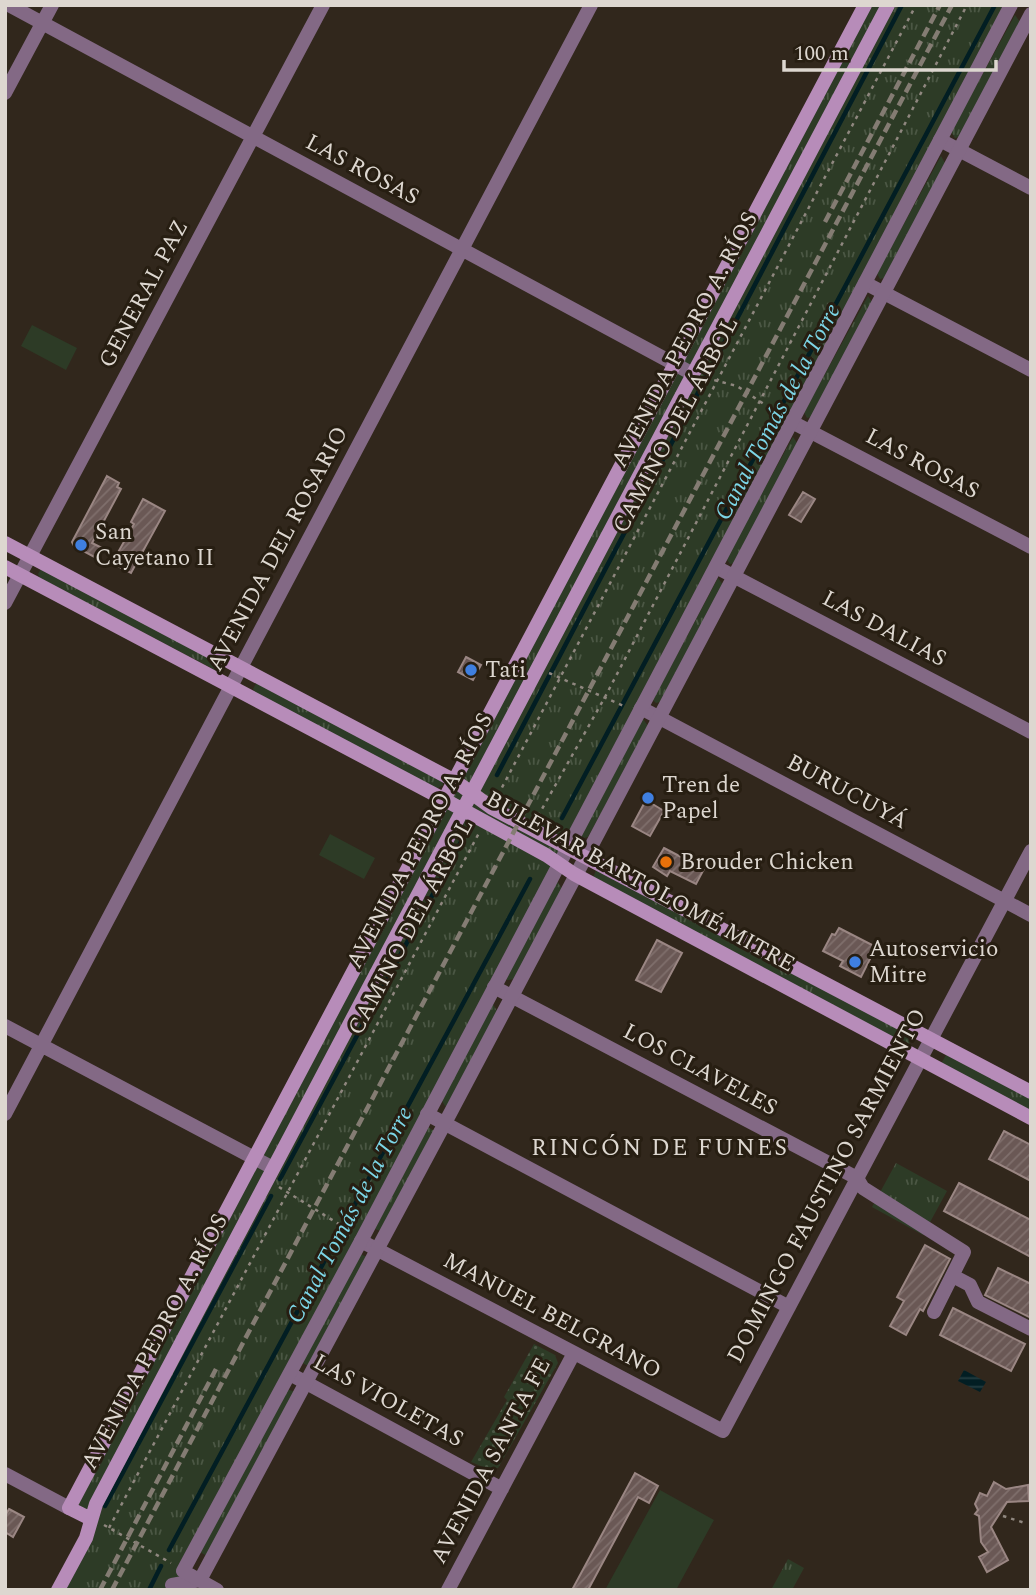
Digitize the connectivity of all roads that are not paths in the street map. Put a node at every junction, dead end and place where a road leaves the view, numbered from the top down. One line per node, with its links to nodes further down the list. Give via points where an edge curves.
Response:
1 (9, 5): 10 (street, LAS ROSAS)
2 (52, 5): 10 (street)
3 (323, 5): 12 (street, GENERAL PAZ)
4 (591, 5): 16 (street, AVENIDA DEL ROSARIO)
5 (865, 5): 19 (main road, AVENIDA PEDRO A. RÍOS)
6 (888, 5): 21 (main road, AVENIDA PEDRO A. RÍOS)
7 (1011, 5): 13 (street)
8 (1023, 5): 9 (street)
9 (1031, 12): 14 (street)
10 (42, 23): 11 (street); 12 (street, LAS ROSAS)
11 (5, 93)
12 (253, 137): 16 (street, LAS ROSAS); 26 (street, GENERAL PAZ)
13 (940, 140): 14 (street); 17 (street)
14 (958, 149): 15 (street); 18 (street)
15 (1031, 188)
16 (462, 250): 19 (street, LAS ROSAS); 32 (street, AVENIDA DEL ROSARIO)
17 (865, 283): 18 (street); 22 (street)
18 (882, 292): 20 (street); 23 (street)
19 (674, 364): 21 (street, LAS ROSAS); 37 (main road, AVENIDA PEDRO A. RÍOS)
20 (1031, 370)
21 (693, 374): 38 (main road, AVENIDA PEDRO A. RÍOS)
22 (787, 419): 23 (street, LAS ROSAS); 27 (street)
23 (808, 431): 25 (street, LAS ROSAS); 30 (street)
24 (5, 543): 26 (main road, BULEVAR BARTOLOMÉ MITRE)
25 (1031, 547)
26 (30, 556): 29 (street, GENERAL PAZ); 32 (main road, BULEVAR BARTOLOMÉ MITRE)
27 (716, 566): 30 (street, LAS DALIAS); 34 (street)
28 (5, 567): 29 (main road, BULEVAR BARTOLOMÉ MITRE)
29 (20, 575): 31 (street, GENERAL PAZ); 33 (main road, BULEVAR BARTOLOMÉ MITRE)
30 (733, 575): 35 (street); 36 (street, LAS DALIAS)
31 (5, 603)
32 (241, 668): 33 (street, AVENIDA DEL ROSARIO); 37 (main road, BULEVAR BARTOLOMÉ MITRE)
33 (231, 687): 39 (main road, BULEVAR BARTOLOMÉ MITRE); 52 (street, AVENIDA DEL ROSARIO)
34 (634, 708): 35 (street, BURUCUYÁ); 41 (street)
35 (658, 717): 43 (street); 46 (street, BURUCUYÁ)
36 (1031, 732)
37 (456, 780): 38 (main road, BULEVAR BARTOLOMÉ MITRE); 39 (main road, AVENIDA PEDRO A. RÍOS)
38 (472, 792): 40 (main road, AVENIDA PEDRO A. RÍOS); 41 (main road, BULEVAR BARTOLOMÉ MITRE)
39 (445, 800): 40 (main road, BULEVAR BARTOLOMÉ MITRE); 59 (main road, AVENIDA PEDRO A. RÍOS)
40 (462, 810): 44 (main road, BULEVAR BARTOLOMÉ MITRE); 60 (main road, AVENIDA PEDRO A. RÍOS)
41 (567, 847): 43 (main road, BULEVAR BARTOLOMÉ MITRE); 44 (street)
42 (1031, 851): 46 (street, DOMINGO FAUSTINO SARMIENTO)
43 (585, 855): 45 (street); 51 (main road, BULEVAR BARTOLOMÉ MITRE)
44 (559, 863): 45 (main road, BULEVAR BARTOLOMÉ MITRE); 48 (street)
45 (575, 874): 49 (street); 53 (main road, BULEVAR BARTOLOMÉ MITRE)
46 (1004, 901): 47 (street, BURUCUYÁ); 51 (street, DOMINGO FAUSTINO SARMIENTO)
47 (1031, 915)
48 (494, 988): 49 (street, LOS CLAVELES); 56 (street)
49 (510, 996): 58 (street); 61 (street, LOS CLAVELES)
50 (5, 1026): 52 (street)
51 (930, 1039): 53 (street, DOMINGO FAUSTINO SARMIENTO); 54 (main road, BULEVAR BARTOLOMÉ MITRE)
52 (42, 1045): 55 (street, AVENIDA DEL ROSARIO); 59 (street)
53 (920, 1059): 57 (main road, BULEVAR BARTOLOMÉ MITRE); 61 (street, DOMINGO FAUSTINO SARMIENTO)
54 (1031, 1092)
55 (5, 1114)
56 (427, 1114): 58 (street); 62 (street)
57 (1031, 1118)
58 (445, 1124): 63 (street); 65 (street)
59 (255, 1158): 60 (street); 74 (main road, AVENIDA PEDRO A. RÍOS)
60 (270, 1174): 75 (main road, AVENIDA PEDRO A. RÍOS)
61 (857, 1178): 64 (street, LOS CLAVELES, via 863,1188 964,1252); 65 (street, DOMINGO FAUSTINO SARMIENTO)
62 (361, 1241): 63 (street, MANUEL BELGRANO); 69 (street)
63 (378, 1250): 68 (street, MANUEL BELGRANO); 70 (street)
64 (953, 1276): 66 (street); 67 (street, via 971,1285 978,1302)
65 (789, 1307): 71 (street, DOMINGO FAUSTINO SARMIENTO)
66 (934, 1312)
67 (1031, 1329)
68 (574, 1353): 71 (street, MANUEL BELGRANO); 73 (street, AVENIDA SANTA FE)
69 (289, 1374): 70 (street, LAS VIOLETAS); 76 (street)
70 (306, 1382): 73 (street, LAS VIOLETAS); 77 (street)
71 (723, 1431)
72 (5, 1474): 74 (street)
73 (502, 1489): 81 (street, AVENIDA SANTA FE)
74 (69, 1508): 75 (main road)
75 (91, 1519): 79 (main road, AVENIDA PEDRO A. RÍOS)
76 (183, 1571): 77 (street); 78 (street)
77 (200, 1580): 78 (street); 80 (street)
78 (170, 1588)
79 (58, 1590)
80 (217, 1590)
81 (448, 1590)

